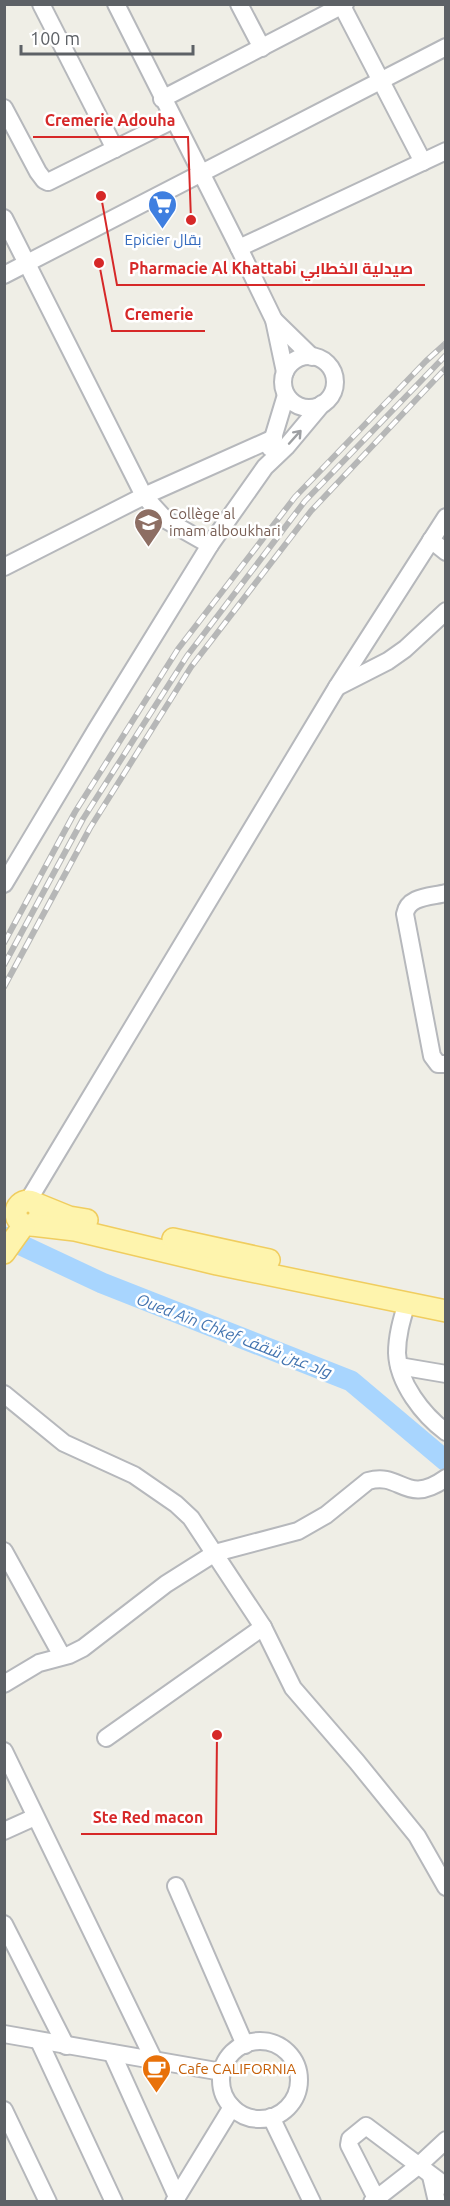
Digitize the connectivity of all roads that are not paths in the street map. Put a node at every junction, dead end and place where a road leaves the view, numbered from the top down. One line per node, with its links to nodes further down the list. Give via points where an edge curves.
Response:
1 (41, 4): 11 (street)
2 (116, 4): 8 (street)
3 (239, 4): 6 (street)
4 (343, 5): 6 (street); 7 (street)
5 (446, 47): 7 (street)
6 (262, 48): 8 (street)
7 (380, 81): 13 (street); 14 (street)
8 (162, 99): 10 (street)
9 (4, 108): 11 (street, via 44,180 53,181)
10 (173, 120): 11 (street); 14 (street)
11 (116, 149)
12 (446, 151): 13 (street)
13 (423, 162): 16 (street)
14 (201, 175): 16 (street); 17 (street)
15 (4, 218): 17 (street)
16 (240, 248): 19 (street)
17 (28, 263): 18 (street); 26 (street)
18 (4, 275)
19 (274, 320): 20 (street); 21 (street)
20 (312, 357): 21 (street, via 296,360); 23 (street, via 327,364 334,377 333,391)
21 (285, 372): 22 (street)
22 (286, 395): 23 (street, via 300,407); 24 (street)
23 (322, 404): 25 (street, one-way to 23)
24 (273, 438): 25 (street); 26 (street)
25 (265, 467): 29 (street)
26 (144, 496): 29 (street, via 166,520); 31 (street)
27 (446, 517): 28 (street)
28 (431, 540): 30 (street); 33 (street)
29 (210, 545): 34 (street)
30 (446, 552)
31 (4, 567)
32 (446, 611): 33 (street, via 405,649)
33 (337, 687): 37 (street)
34 (4, 884)
35 (446, 893): 36 (street, via 411,901 405,914 432,1056 435,1062)
36 (446, 1064)
37 (23, 1219): 38 (main road); 39 (main road, via 69,1217); 40 (main road)
38 (4, 1253)
39 (446, 1296)
40 (407, 1302): 41 (main road); 42 (street, via 398,1331)
41 (446, 1311)
42 (399, 1366): 43 (street); 45 (street, via 414,1400)
43 (446, 1374)
44 (4, 1394): 48 (street, via 64,1443 134,1475 177,1504)
45 (446, 1432)
46 (446, 1478): 48 (street, via 433,1487 414,1490 376,1478 311,1525)
47 (4, 1551): 50 (street)
48 (215, 1553): 49 (street); 50 (street, via 166,1584 83,1648)
49 (263, 1627): 52 (street); 57 (street, via 293,1688 412,1829)
50 (62, 1656): 51 (street, via 39,1663)
51 (4, 1684)
52 (106, 1738)
53 (4, 1751): 54 (street)
54 (35, 1816): 55 (street); 64 (street)
55 (4, 1831)
56 (176, 1886): 61 (street)
57 (446, 1887)
58 (4, 1924): 62 (street)
59 (4, 2034): 60 (street)
60 (39, 2041): 62 (street); 75 (street)
61 (245, 2045): 65 (street, via 230,2056); 68 (street, via 277,2045 298,2069 293,2101)
62 (66, 2046): 63 (street)
63 (112, 2053): 64 (street); 72 (street)
64 (154, 2060): 65 (street)
65 (222, 2073): 66 (street, via 223,2091)
66 (232, 2107): 68 (street, via 248,2117); 72 (street)
67 (4, 2110): 74 (street)
68 (271, 2117): 76 (street)
69 (446, 2140): 70 (street)
70 (424, 2171): 71 (street); 73 (street); 73 (street, via 369,2127 363,2127 349,2145); 77 (street)
71 (446, 2186)
72 (176, 2199)
73 (376, 2200)
74 (48, 2202)
75 (114, 2202)
76 (312, 2202)
77 (437, 2202)

